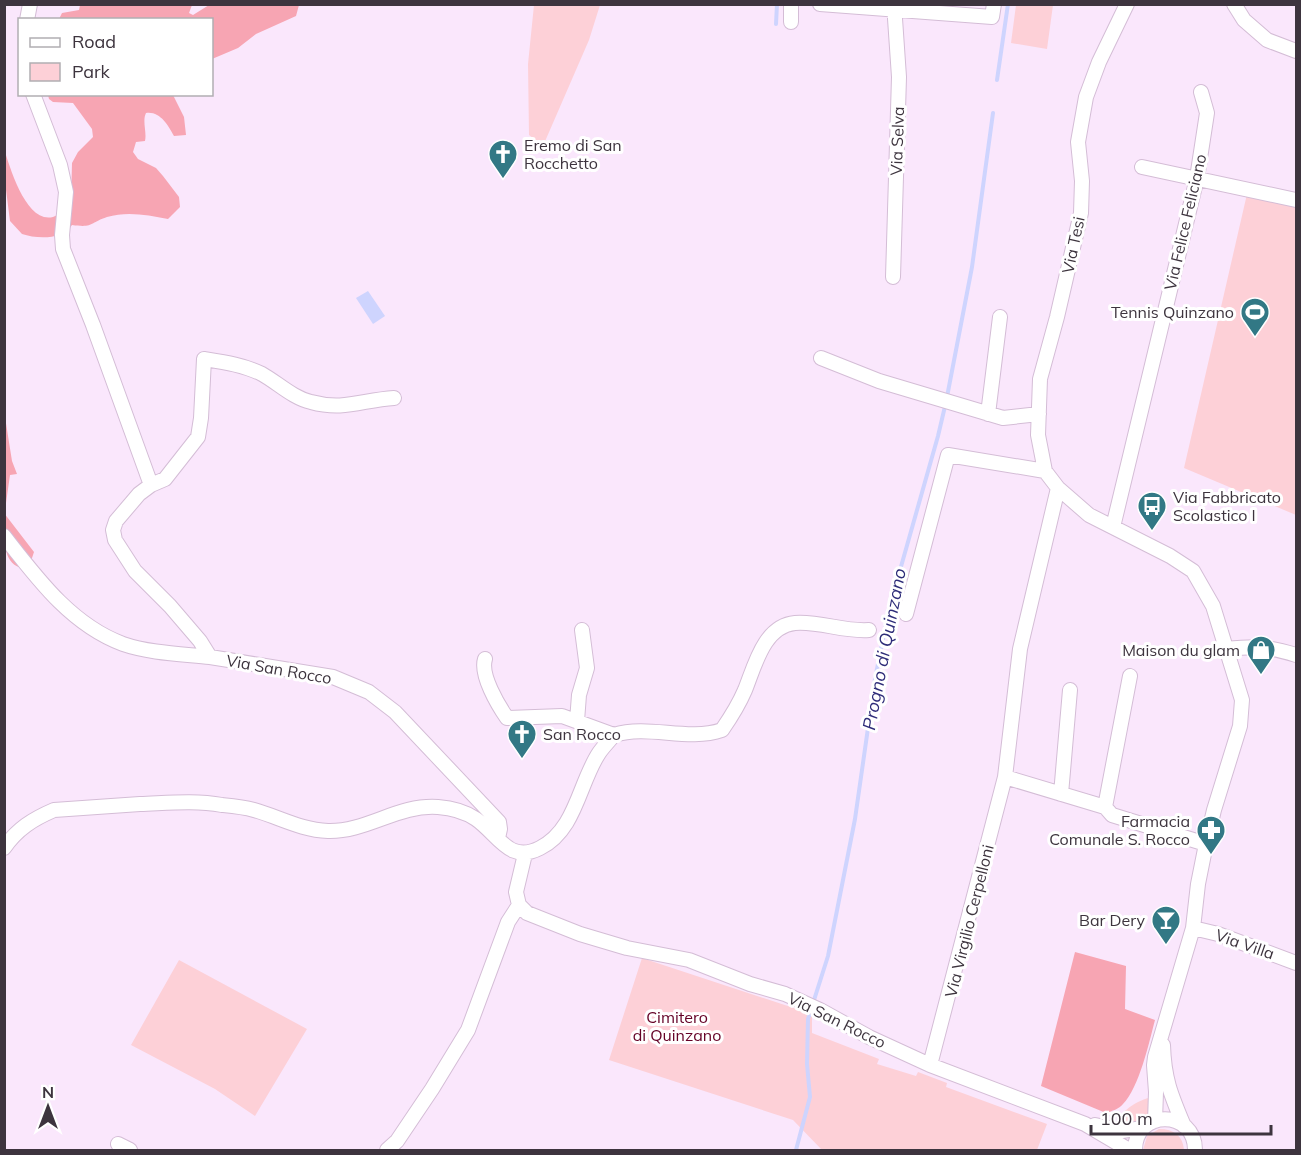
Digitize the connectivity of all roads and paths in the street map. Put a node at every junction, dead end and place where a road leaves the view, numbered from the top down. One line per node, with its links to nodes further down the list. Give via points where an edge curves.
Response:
1 (791, 4): 9 (street)
2 (820, 4): 6 (street)
3 (1127, 4): 21 (street, Via Tesi, via 1099,62 1084,105 1078,142 1081,213 1040,379)
4 (1234, 4): 8 (street)
5 (1247, 4): 8 (street)
6 (893, 6): 7 (street); 16 (street, Via Selva, via 899,77)
7 (993, 11)
8 (1244, 20): 10 (street, via 1267,40)
9 (791, 22)
10 (1296, 51)
11 (1201, 92): 14 (street, Via Felice Feliciano, via 1207,113)
12 (34, 96): 23 (street, via 66,192 63,249)
13 (1142, 167): 14 (street)
14 (1197, 178): 15 (street); 25 (street, Via Felice Feliciano)
15 (1296, 200)
16 (893, 277)
17 (1000, 317): 20 (street)
18 (822, 358): 20 (street, via 879,381)
19 (394, 398): 23 (street, Via San Rocco, via 346,407 308,402 262,374 204,358 198,437 165,479)
20 (988, 414): 21 (street, via 1003,418)
21 (1039, 414): 22 (street, Via Tesi, via 1038,435)
22 (1045, 471): 24 (street, Via Tesi); 27 (street, via 948,455)
23 (151, 485): 32 (street, Via San Rocco, via 116,521 112,530 115,540 135,571 170,606)
24 (1058, 488): 25 (street, Via Tesi, via 1083,511); 38 (street, Via Virgilio Cerpelloni, via 1020,650)
25 (1113, 527): 30 (street, Via Tesi, via 1193,571 1213,606)
26 (4, 536): 32 (street, via 57,600 91,627 123,644)
27 (906, 614)
28 (582, 630): 36 (street, via 586,668)
29 (869, 630): 37 (street, via 843,630 810,623 781,627 760,654 722,730 702,735 636,731)
30 (1226, 649): 31 (street, via 1272,647); 42 (street, Via Tesi, via 1242,700 1239,726)
31 (1296, 655)
32 (210, 657): 41 (street, Via San Rocco, via 333,677 369,692 395,712 499,822)
33 (485, 659): 36 (street, via 483,666 507,718 561,716)
34 (1130, 676): 40 (street)
35 (1070, 690): 39 (street)
36 (577, 721): 37 (street)
37 (614, 735): 44 (street, via 599,753 568,819 541,848)
38 (1005, 777): 39 (street); 49 (street, Via Virgilio Cerpelloni)
39 (1061, 794): 40 (street)
40 (1106, 807): 42 (street, via 1112,815)
41 (498, 838): 43 (street, via 478,820 450,808 406,809 356,828 331,831 295,825 254,810 198,802 54,810 34,818); 44 (street, via 515,853)
42 (1206, 844): 46 (street, Via Tesi)
43 (4, 848)
44 (525, 854): 45 (street, via 516,892)
45 (519, 905): 49 (street, Via San Rocco, via 527,913 580,934 689,960 801,1001); 54 (street, via 508,922 468,1030 397,1141)
46 (1193, 928): 47 (street, Via Villa); 48 (street, Via Tesi)
47 (1296, 958)
48 (1163, 1031): 51 (street, Via Tesi, via 1154,1065 1156,1092); 52 (street, via 1168,1090)
49 (930, 1065): 50 (street, Via San Rocco)
50 (1085, 1124): 51 (street, Via San Rocco, via 1122,1131); 55 (street, Via San Rocco)
51 (1149, 1124): 52 (street, Via San Rocco, via 1172,1120); 56 (street, Via Tesi, via 1137,1138)
52 (1184, 1126): 53 (street)
53 (1194, 1145): 57 (street)
54 (387, 1150)
55 (1129, 1150)
56 (1135, 1150)
57 (1207, 1150)

